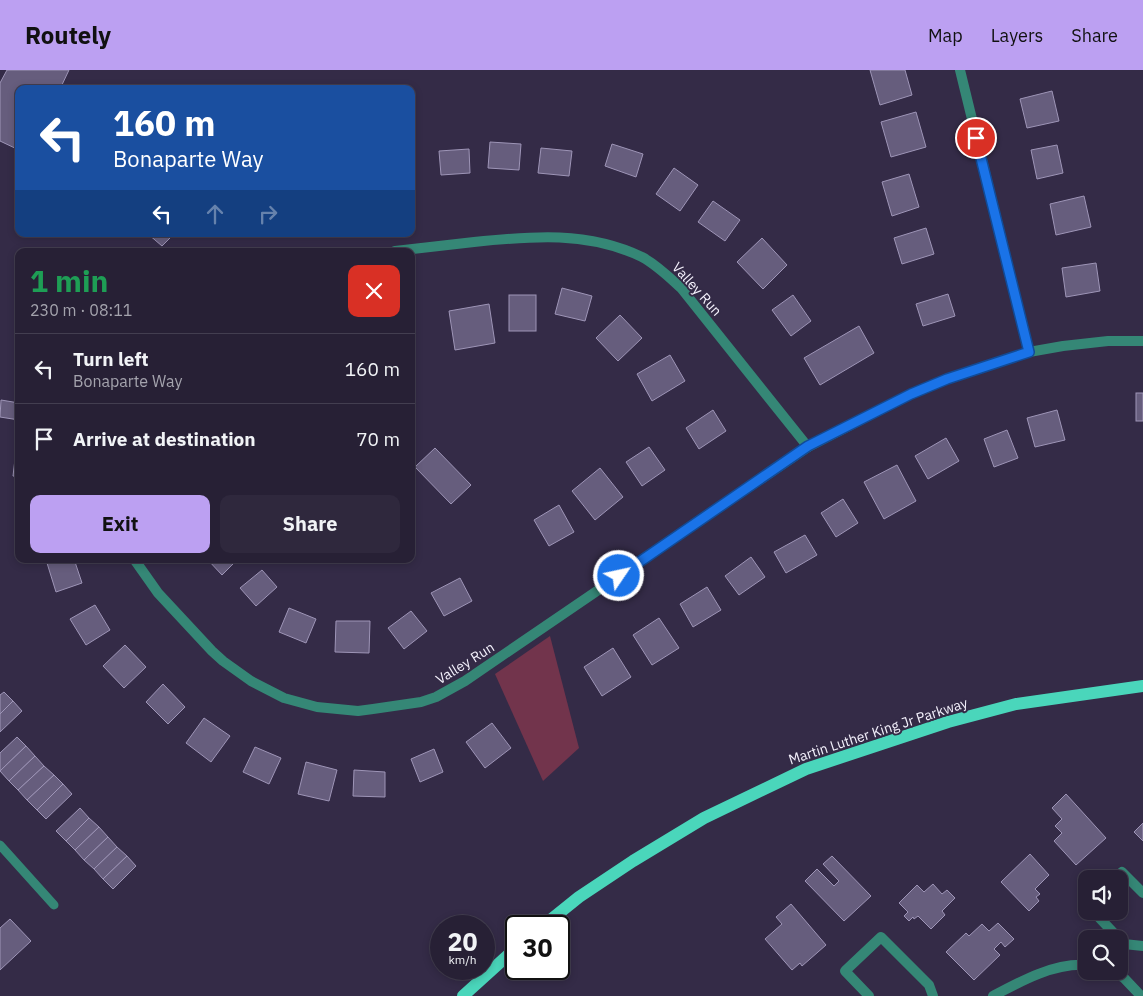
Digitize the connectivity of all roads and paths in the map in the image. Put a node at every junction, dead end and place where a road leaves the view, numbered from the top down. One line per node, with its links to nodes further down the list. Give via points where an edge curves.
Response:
1 (960, 70): 4 (street)
2 (415, 249): 5 (street, Valley Run, via 513,238 560,237 594,241 643,258 681,288)
3 (1143, 341): 4 (street, Valley Run, via 1108,341)
4 (1029, 352): 5 (street, Valley Run, via 911,394)
5 (808, 446): 6 (street, Valley Run, via 465,681 436,697 411,703 358,711 317,708 284,698 251,682 212,652 158,594)
6 (137, 563)
7 (1143, 686): 12 (main road, Martin Luther King Jr Parkway, via 1016,704 948,722 806,769 704,818 633,861)
8 (0, 845): 11 (lane)
9 (1128, 878): 10 (street)
10 (1143, 893)
11 (54, 905)
12 (557, 915)
13 (1102, 920): 14 (street)
14 (1111, 930)
15 (1128, 944): 16 (street)
16 (1143, 946)
17 (505, 958): 20 (main road)
18 (1078, 964): 23 (street, via 1032,976)
19 (1126, 980): 24 (street)
20 (463, 996)
21 (869, 996): 22 (street, via 845,971 881,937 929,985)
22 (933, 996)
23 (994, 996)
24 (1142, 996)

